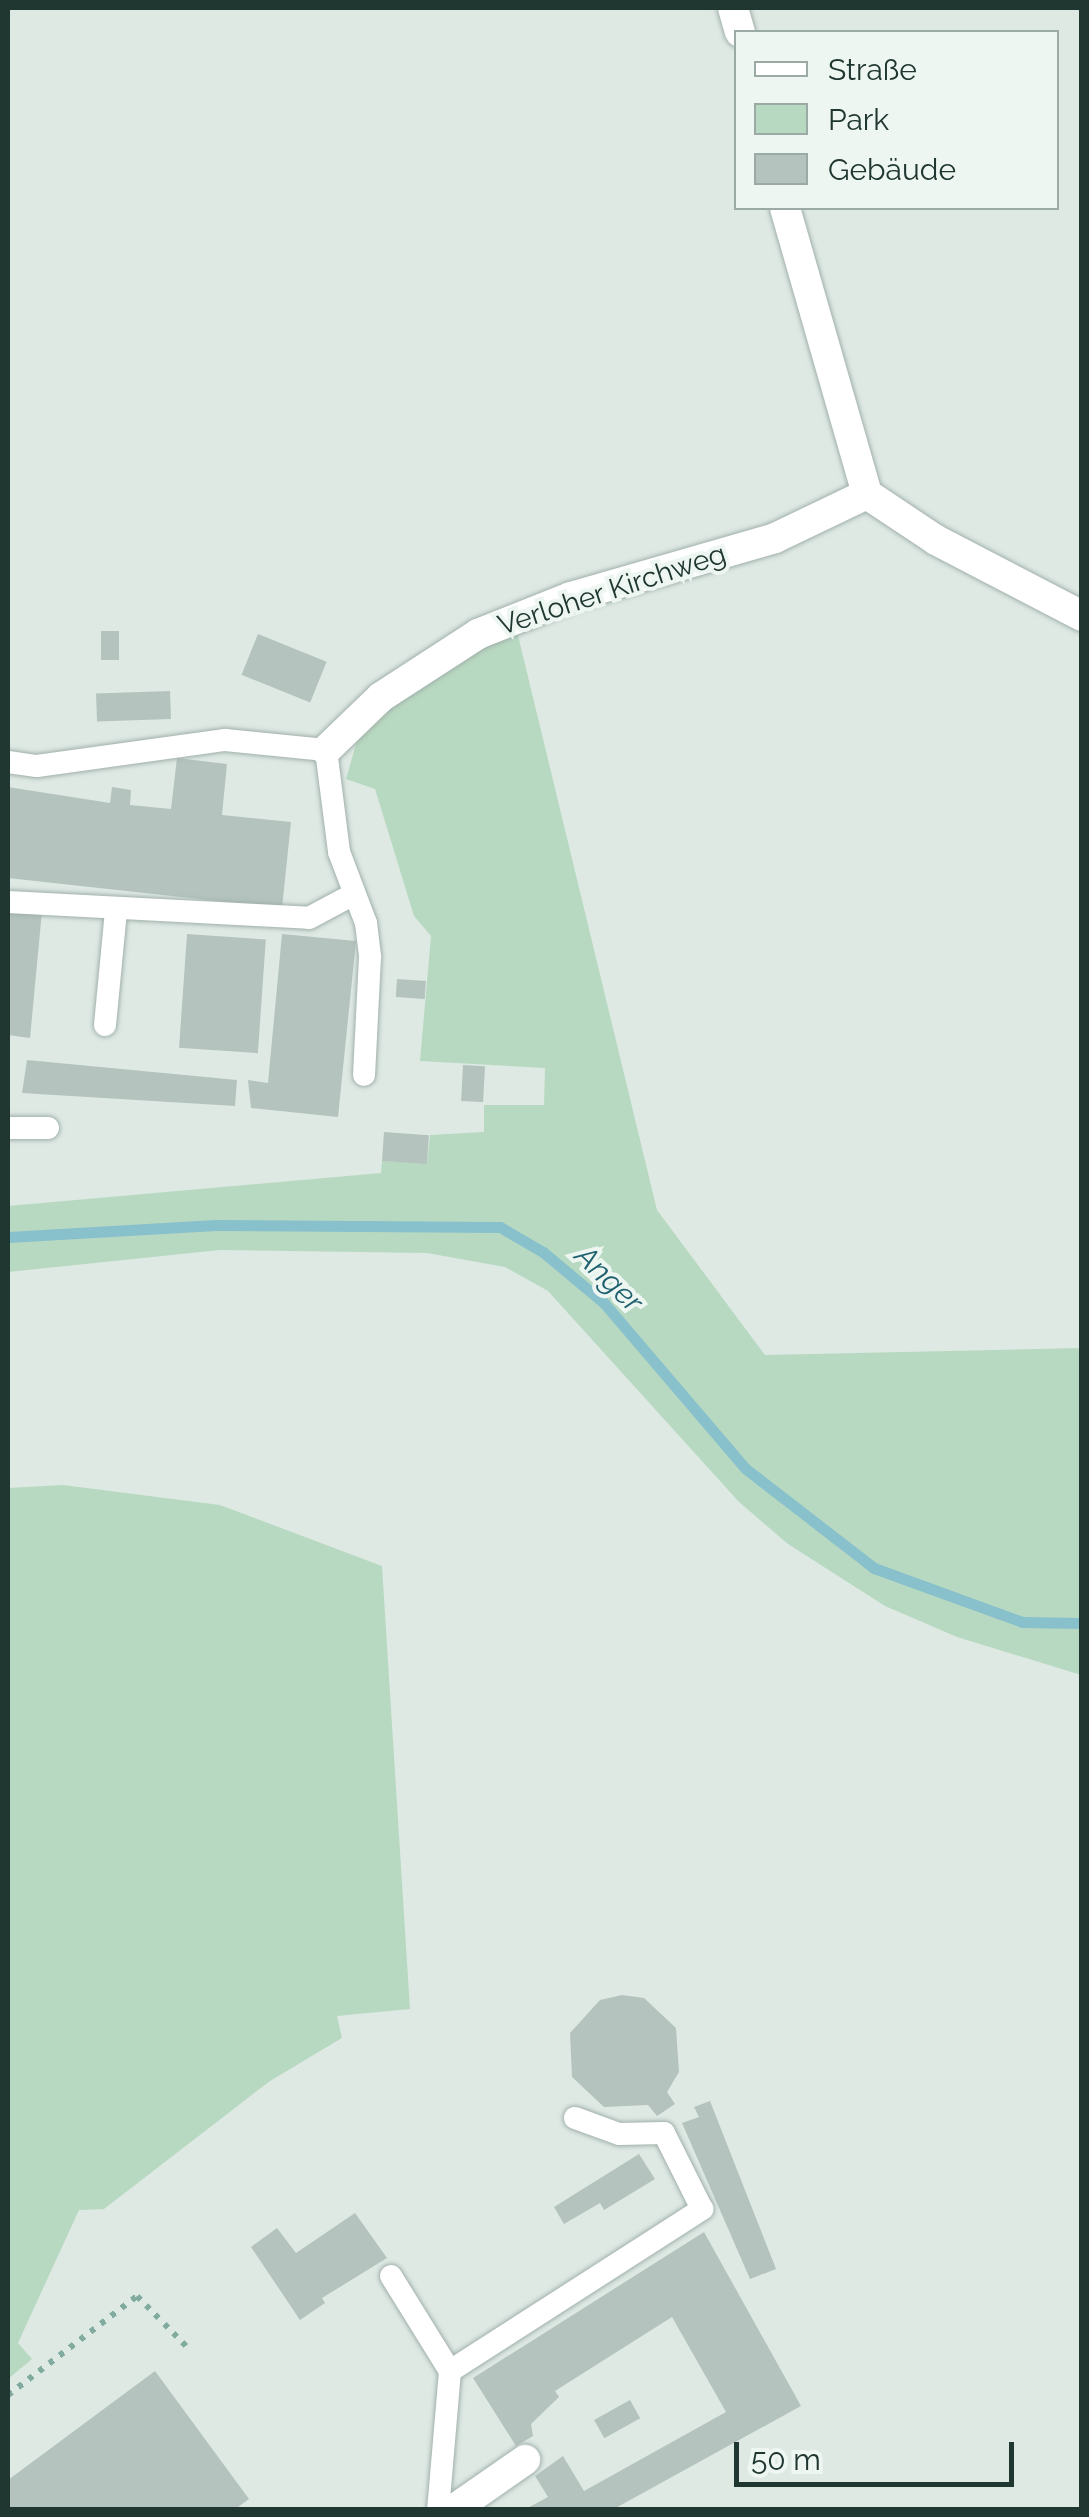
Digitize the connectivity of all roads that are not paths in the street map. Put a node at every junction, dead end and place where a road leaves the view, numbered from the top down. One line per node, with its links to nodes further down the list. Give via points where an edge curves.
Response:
1 (787, 210): 2 (street)
2 (867, 494): 3 (street, via 936,540); 4 (street, Verloher Kirchweg, via 776,538 572,598 478,634 426,662)
3 (1082, 616)
4 (326, 750): 5 (lane, via 225,740 37,766); 6 (lane, via 339,852)
5 (8, 762)
6 (354, 894): 8 (lane, via 310,918); 10 (lane, via 370,957)
7 (8, 902): 8 (lane)
8 (116, 911): 9 (lane)
9 (105, 1025)
10 (364, 1075)
11 (8, 1128): 12 (lane)
12 (48, 1128)
13 (575, 2118): 15 (lane, via 619,2134 664,2133 702,2209)
14 (391, 2276): 15 (lane)
15 (450, 2370): 17 (lane)
16 (525, 2460): 18 (street)
17 (438, 2510)
18 (453, 2510)

